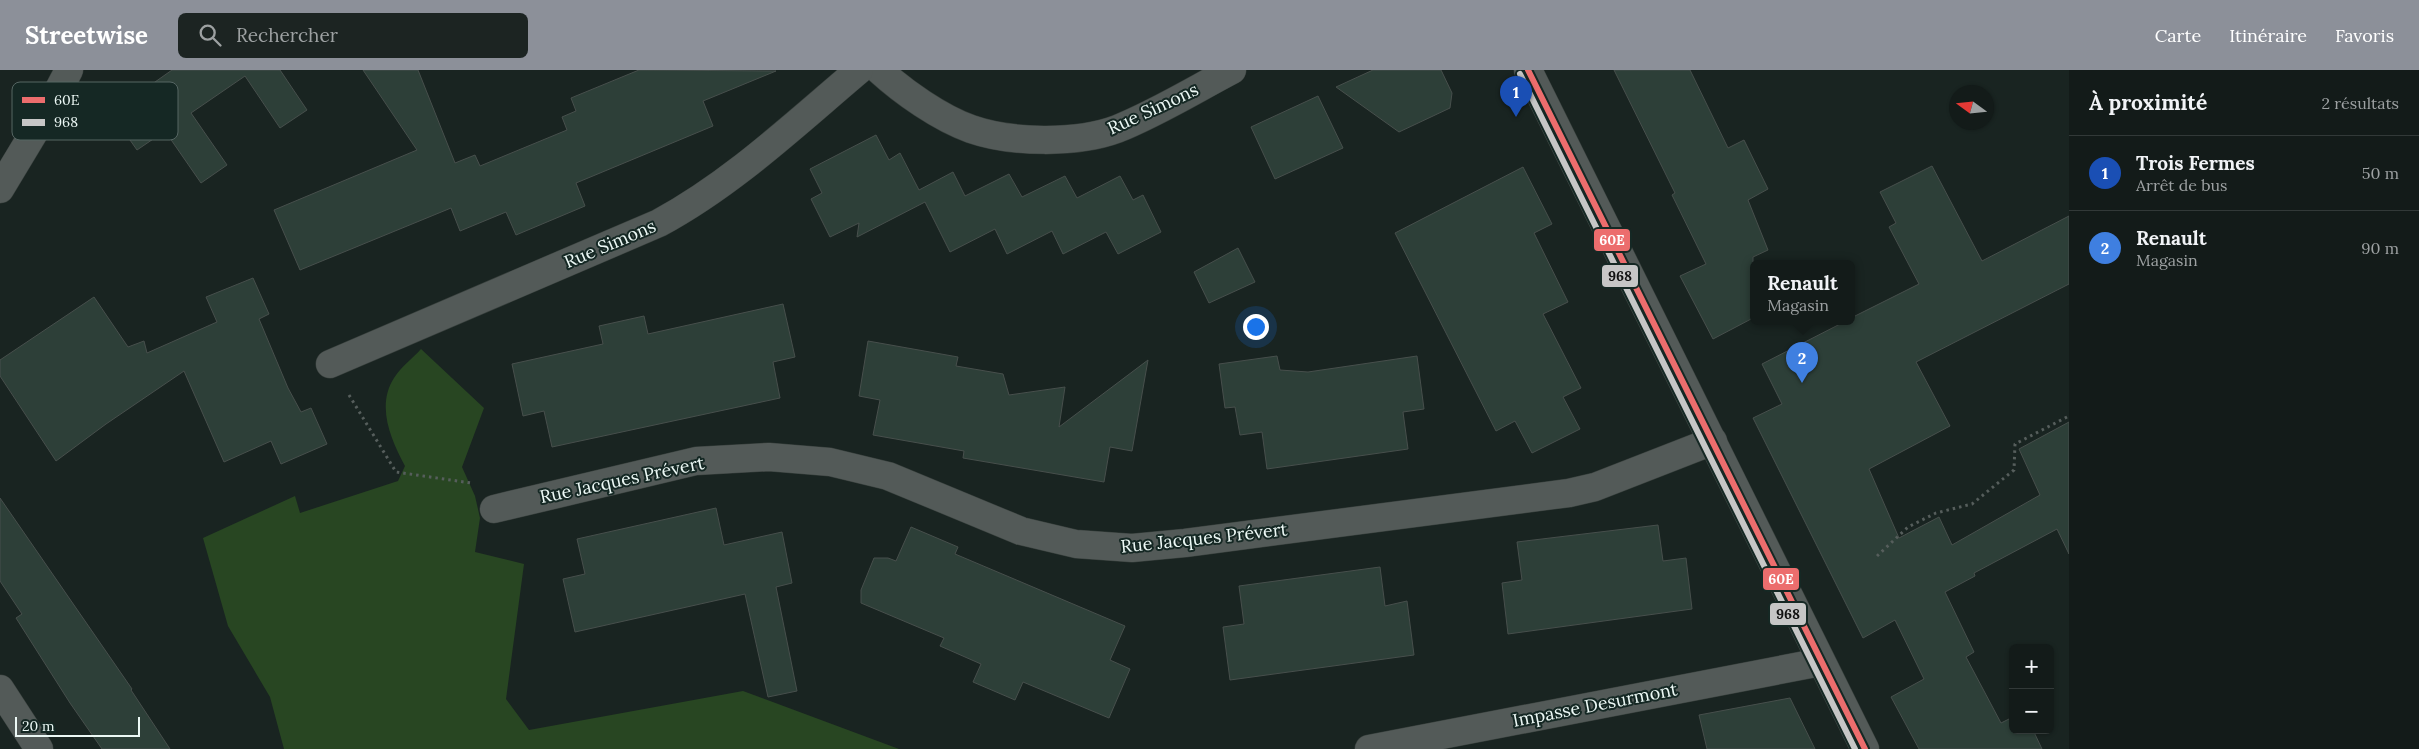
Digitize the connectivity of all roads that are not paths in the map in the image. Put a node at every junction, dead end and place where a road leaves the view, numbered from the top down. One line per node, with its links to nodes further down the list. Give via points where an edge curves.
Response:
1 (69, 70): 6 (street)
2 (859, 70): 9 (street, Rue Simons, via 715,190 688,208)
3 (879, 70): 4 (street, Rue Simons, via 911,95 971,129 1041,139 1090,136 1116,130)
4 (1232, 70)
5 (1528, 70): 10 (street)
6 (63, 82)
7 (30, 140): 8 (street)
8 (0, 189)
9 (330, 364)
10 (1713, 441): 11 (street, Rue Jacques Prévert, via 1595,487 1569,492 1132,548 1076,544 1021,531 888,476 830,462 769,457 696,461); 12 (street)
11 (494, 509)
12 (1821, 662): 15 (street, Impasse Desurmont); 16 (street)
13 (0, 689): 14 (street)
14 (39, 749)
15 (1369, 749)
16 (1865, 749)

